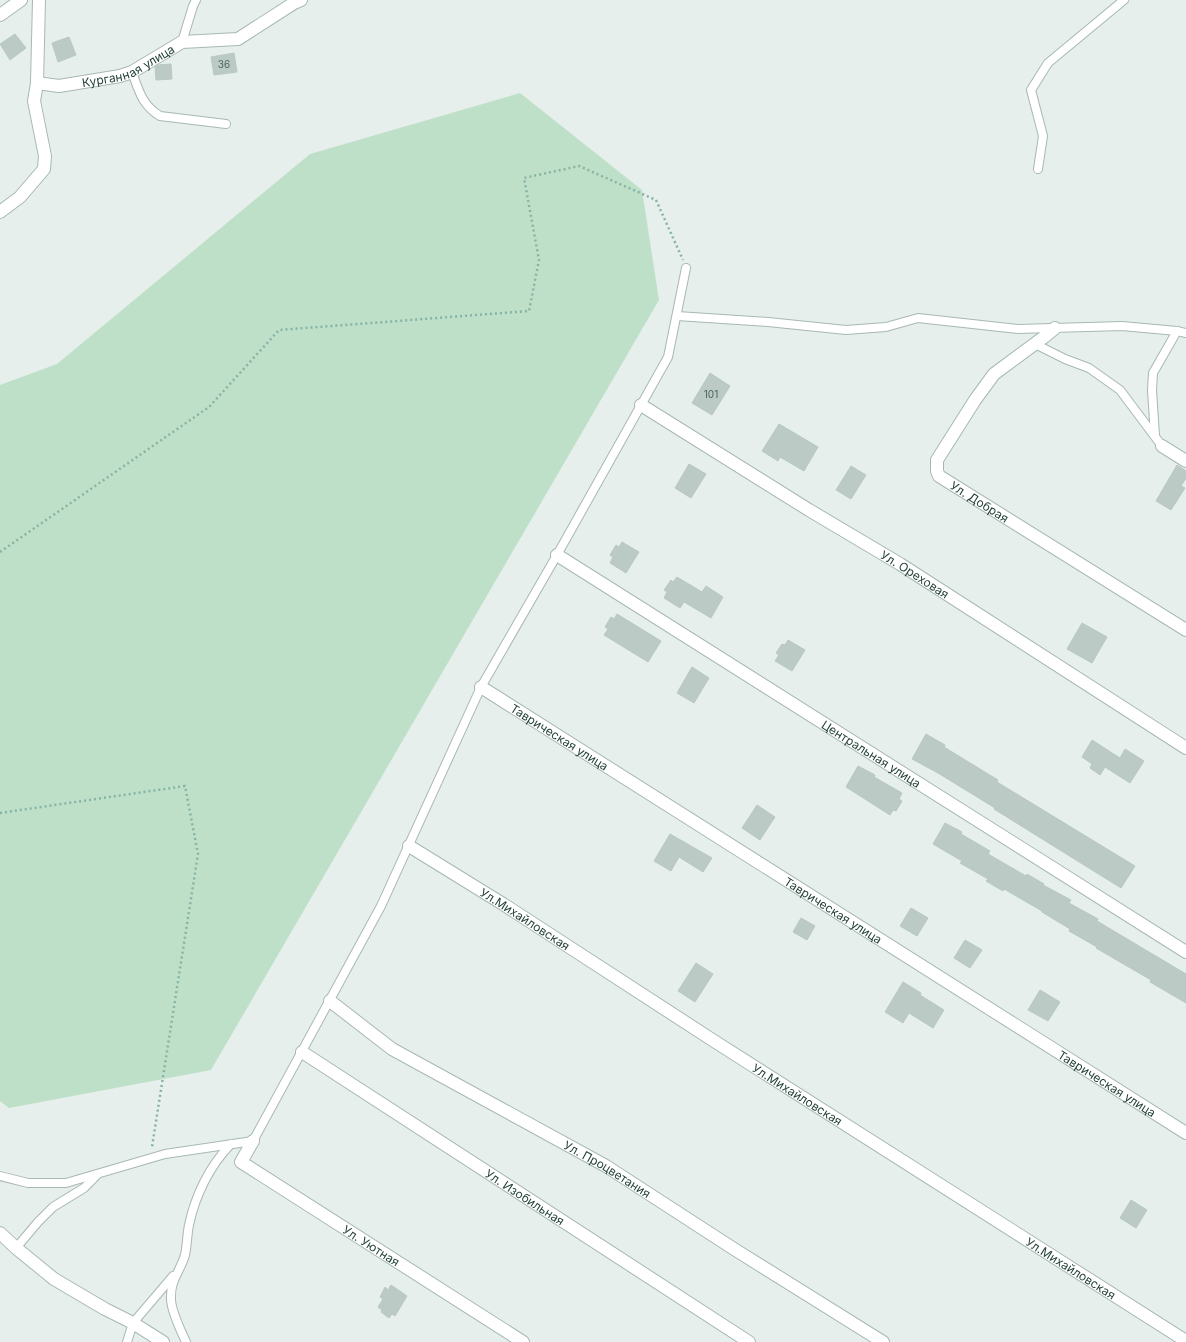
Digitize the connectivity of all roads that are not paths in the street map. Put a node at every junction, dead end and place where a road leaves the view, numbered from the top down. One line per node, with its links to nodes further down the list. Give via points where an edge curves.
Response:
1 (21, 0): 6 (street)
2 (39, 0): 9 (street)
3 (196, 0): 7 (lane)
4 (1124, 0): 11 (lane, via 1048,64 1031,90 1043,136)
5 (295, 1): 7 (street, Курганная улица, via 238,39)
6 (0, 15)
7 (182, 42): 8 (street, Курганная улица)
8 (132, 72): 9 (street, Курганная улица, via 59,86); 10 (lane, via 143,101 160,116)
9 (37, 83): 12 (street, via 34,102 45,156 44,169 20,197)
10 (226, 124)
11 (1038, 169)
12 (0, 212)
13 (686, 268): 14 (lane)
14 (677, 316): 15 (lane, via 846,330 886,327 918,318 1018,329); 19 (lane, via 668,357)
15 (1054, 328): 16 (lane, via 1122,326); 18 (street, Ул. Добрая)
16 (1176, 331): 17 (lane); 20 (lane, via 1153,373)
17 (1186, 333)
18 (1035, 344): 20 (lane, via 1089,368 1120,390); 23 (street, Ул. Добрая, via 994,374 975,400 937,460 939,476)
19 (641, 405): 22 (lane); 25 (street, Ул. Ореховая, via 900,564)
20 (1159, 441): 21 (street)
21 (1186, 461)
22 (557, 555): 24 (lane); 27 (street, Центральная улица)
23 (1186, 630)
24 (481, 687): 26 (lane); 30 (street, Таврическая улица)
25 (1186, 748)
26 (409, 846): 28 (lane, via 381,906); 39 (street, Ул.Михайловская)
27 (1186, 952)
28 (330, 1001): 29 (lane); 45 (street, Ул. Процветания, via 392,1049 606,1166)
29 (302, 1052): 31 (lane); 44 (street, Ул. Изобильная)
30 (1186, 1133)
31 (253, 1141): 32 (lane); 43 (street, Ул. Уютная, via 241,1162)
32 (231, 1144): 33 (lane, via 165,1154); 37 (lane, via 221,1154 203,1183 189,1224 184,1256)
33 (97, 1174): 34 (lane, via 66,1183 28,1183); 36 (lane, via 84,1188 53,1207)
34 (0, 1176)
35 (0, 1233): 36 (street)
36 (16, 1248): 38 (street, via 54,1279)
37 (176, 1273): 38 (lane); 42 (lane, via 172,1281 170,1300)
38 (133, 1323): 40 (lane); 41 (street)
39 (1186, 1341)
40 (127, 1342)
41 (163, 1342)
42 (186, 1342)
43 (523, 1342)
44 (749, 1342)
45 (883, 1342)

